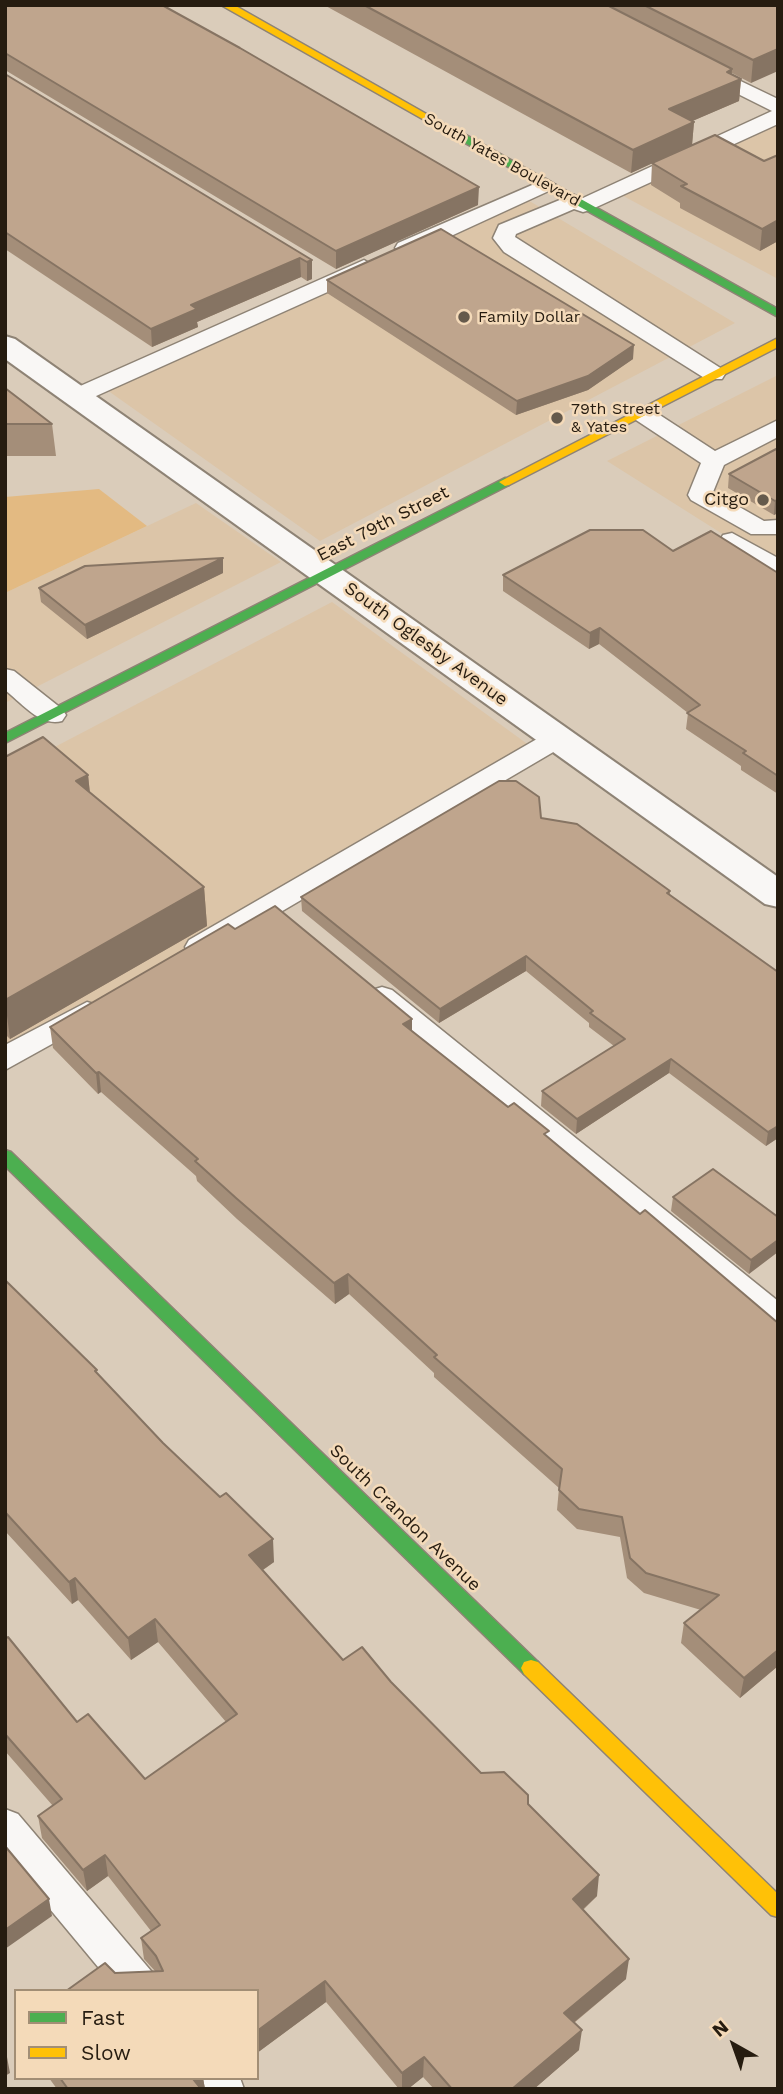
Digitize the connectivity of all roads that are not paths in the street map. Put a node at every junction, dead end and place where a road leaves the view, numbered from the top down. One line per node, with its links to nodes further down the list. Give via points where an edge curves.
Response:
1 (226, 5): 5 (street, South Yates Boulevard)
2 (683, 59): 3 (lane)
3 (778, 107)
4 (778, 116): 6 (lane)
5 (546, 184): 6 (street, South Yates Boulevard); 8 (lane)
6 (579, 203): 9 (street, South Yates Boulevard); 12 (lane, via 507,230 504,238)
7 (310, 266): 8 (lane)
8 (334, 280): 13 (lane)
9 (778, 314)
10 (778, 342): 12 (street, East 79th Street)
11 (5, 345): 13 (street, South Oglesby Avenue)
12 (714, 374): 14 (street, East 79th Street)
13 (77, 396): 20 (street, South Oglesby Avenue)
14 (641, 412): 16 (lane); 20 (street, East 79th Street)
15 (778, 427): 16 (lane)
16 (714, 461): 17 (lane, via 700,495 760,529)
17 (778, 527)
18 (732, 540): 19 (lane)
19 (778, 569)
20 (328, 573): 22 (street, East 79th Street); 23 (street, South Oglesby Avenue)
21 (5, 677): 22 (lane)
22 (53, 715): 24 (street, East 79th Street)
23 (558, 738): 25 (street, South Oglesby Avenue); 26 (lane, via 282,914)
24 (5, 739)
25 (778, 895)
26 (176, 961)
27 (357, 976): 31 (lane)
28 (104, 1002): 29 (lane)
29 (5, 1059)
30 (5, 1156): 33 (street, South Crandon Avenue)
31 (778, 1320)
32 (5, 1826): 34 (lane)
33 (778, 1908)
34 (141, 1989)

